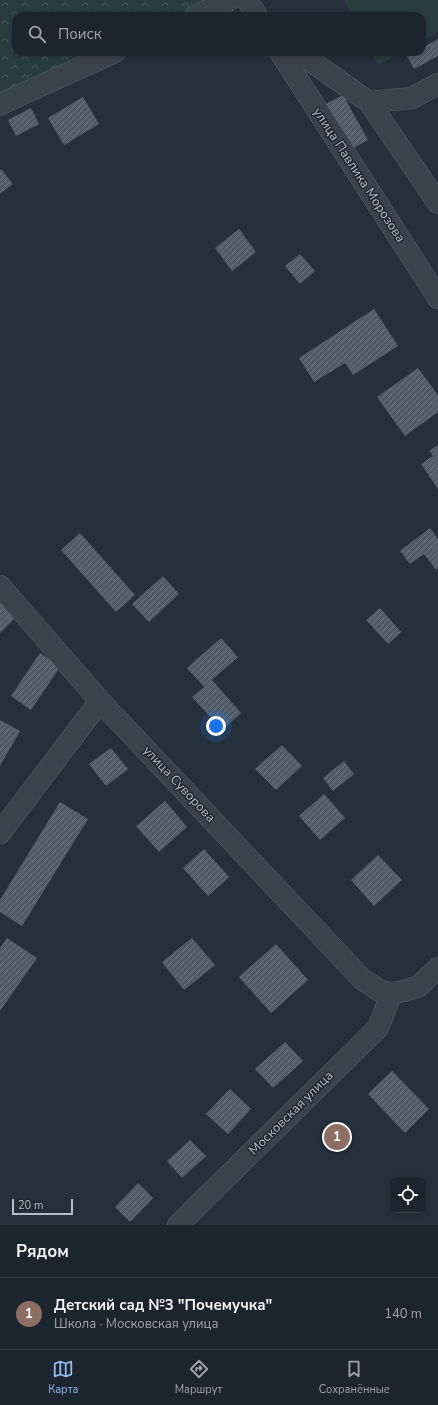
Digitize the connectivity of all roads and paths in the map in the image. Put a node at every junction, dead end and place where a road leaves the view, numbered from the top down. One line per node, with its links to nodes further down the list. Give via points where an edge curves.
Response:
1 (230, 0): 3 (street)
2 (247, 0): 4 (street)
3 (204, 12)
4 (254, 12)
5 (106, 56): 10 (street)
6 (283, 56): 12 (street, улица Павлика Морозова)
7 (304, 56): 9 (street)
8 (438, 84): 9 (street, via 412,98)
9 (369, 102): 11 (street)
10 (0, 105)
11 (438, 204)
12 (438, 298)
13 (0, 586): 14 (street, улица Суворова)
14 (100, 701): 15 (street); 17 (street, улица Суворова, via 362,979 380,991)
15 (0, 833)
16 (438, 968): 17 (street, via 419,986 404,992)
17 (392, 993): 18 (street, Московская улица, via 378,1028)
18 (178, 1225)

